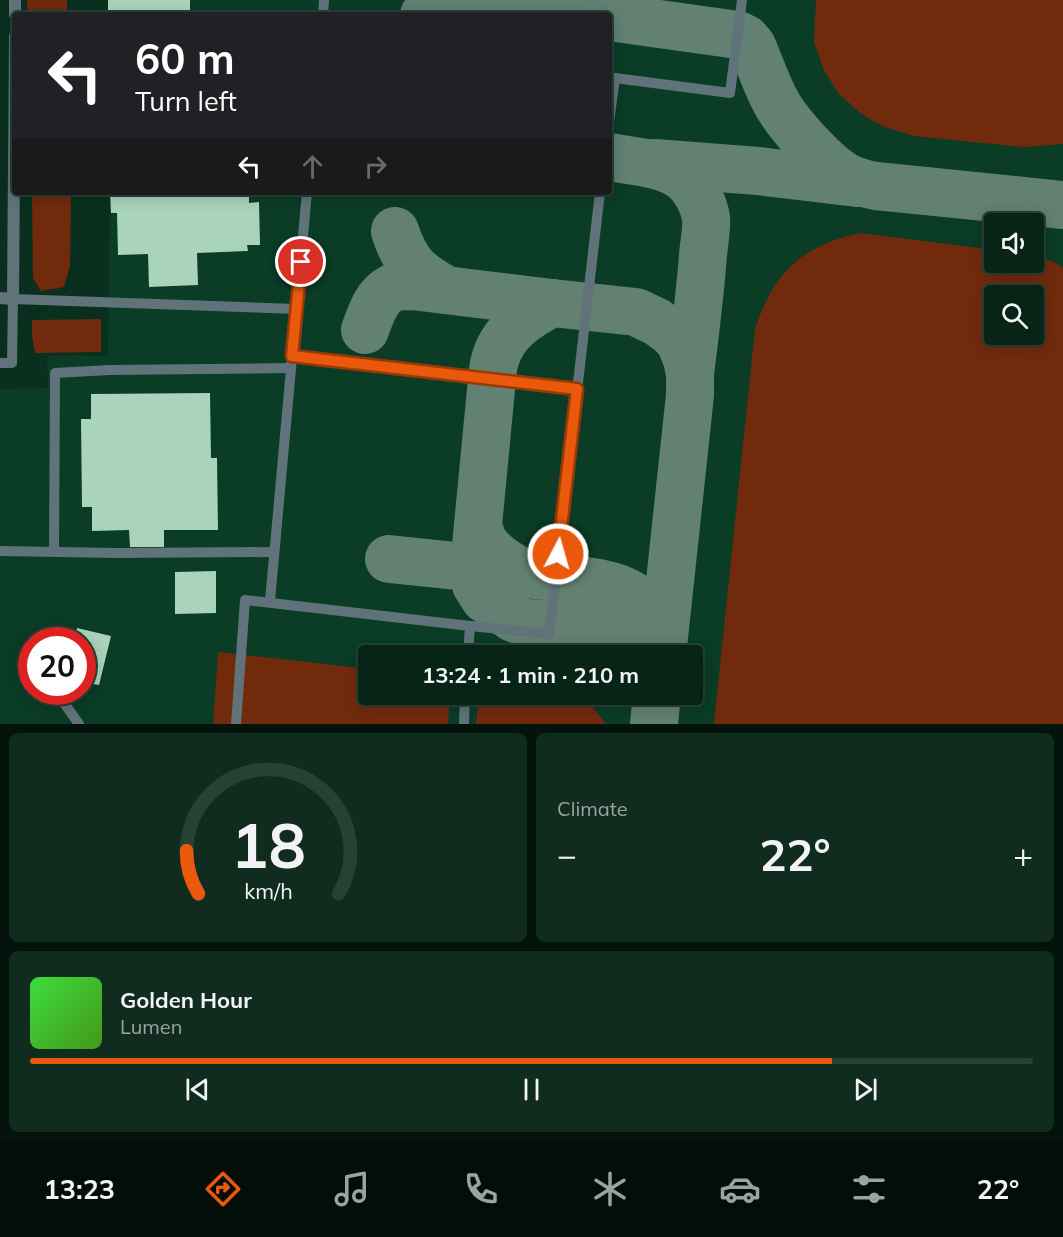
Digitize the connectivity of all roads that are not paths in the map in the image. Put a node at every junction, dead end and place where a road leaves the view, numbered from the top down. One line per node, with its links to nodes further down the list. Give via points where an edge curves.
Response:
1 (742, 0): 2 (lane, via 730,93 615,78)
2 (612, 100)
3 (12, 123): 6 (street)
4 (307, 195): 7 (lane)
5 (600, 195): 11 (lane)
6 (6, 298): 7 (lane); 9 (lane, via 12,363)
7 (296, 309): 8 (lane)
8 (292, 356): 10 (lane); 11 (lane)
9 (0, 363)
10 (291, 368): 13 (lane, via 55,372); 14 (lane)
11 (577, 389): 16 (lane, via 549,634)
12 (0, 551): 13 (lane)
13 (54, 552): 14 (lane)
14 (274, 552): 15 (lane)
15 (270, 602): 16 (lane); 21 (lane, via 246,600)
16 (470, 626): 17 (lane)
17 (469, 645)
18 (65, 705): 20 (lane)
19 (465, 705): 22 (lane)
20 (79, 724)
21 (236, 724)
22 (464, 724)

